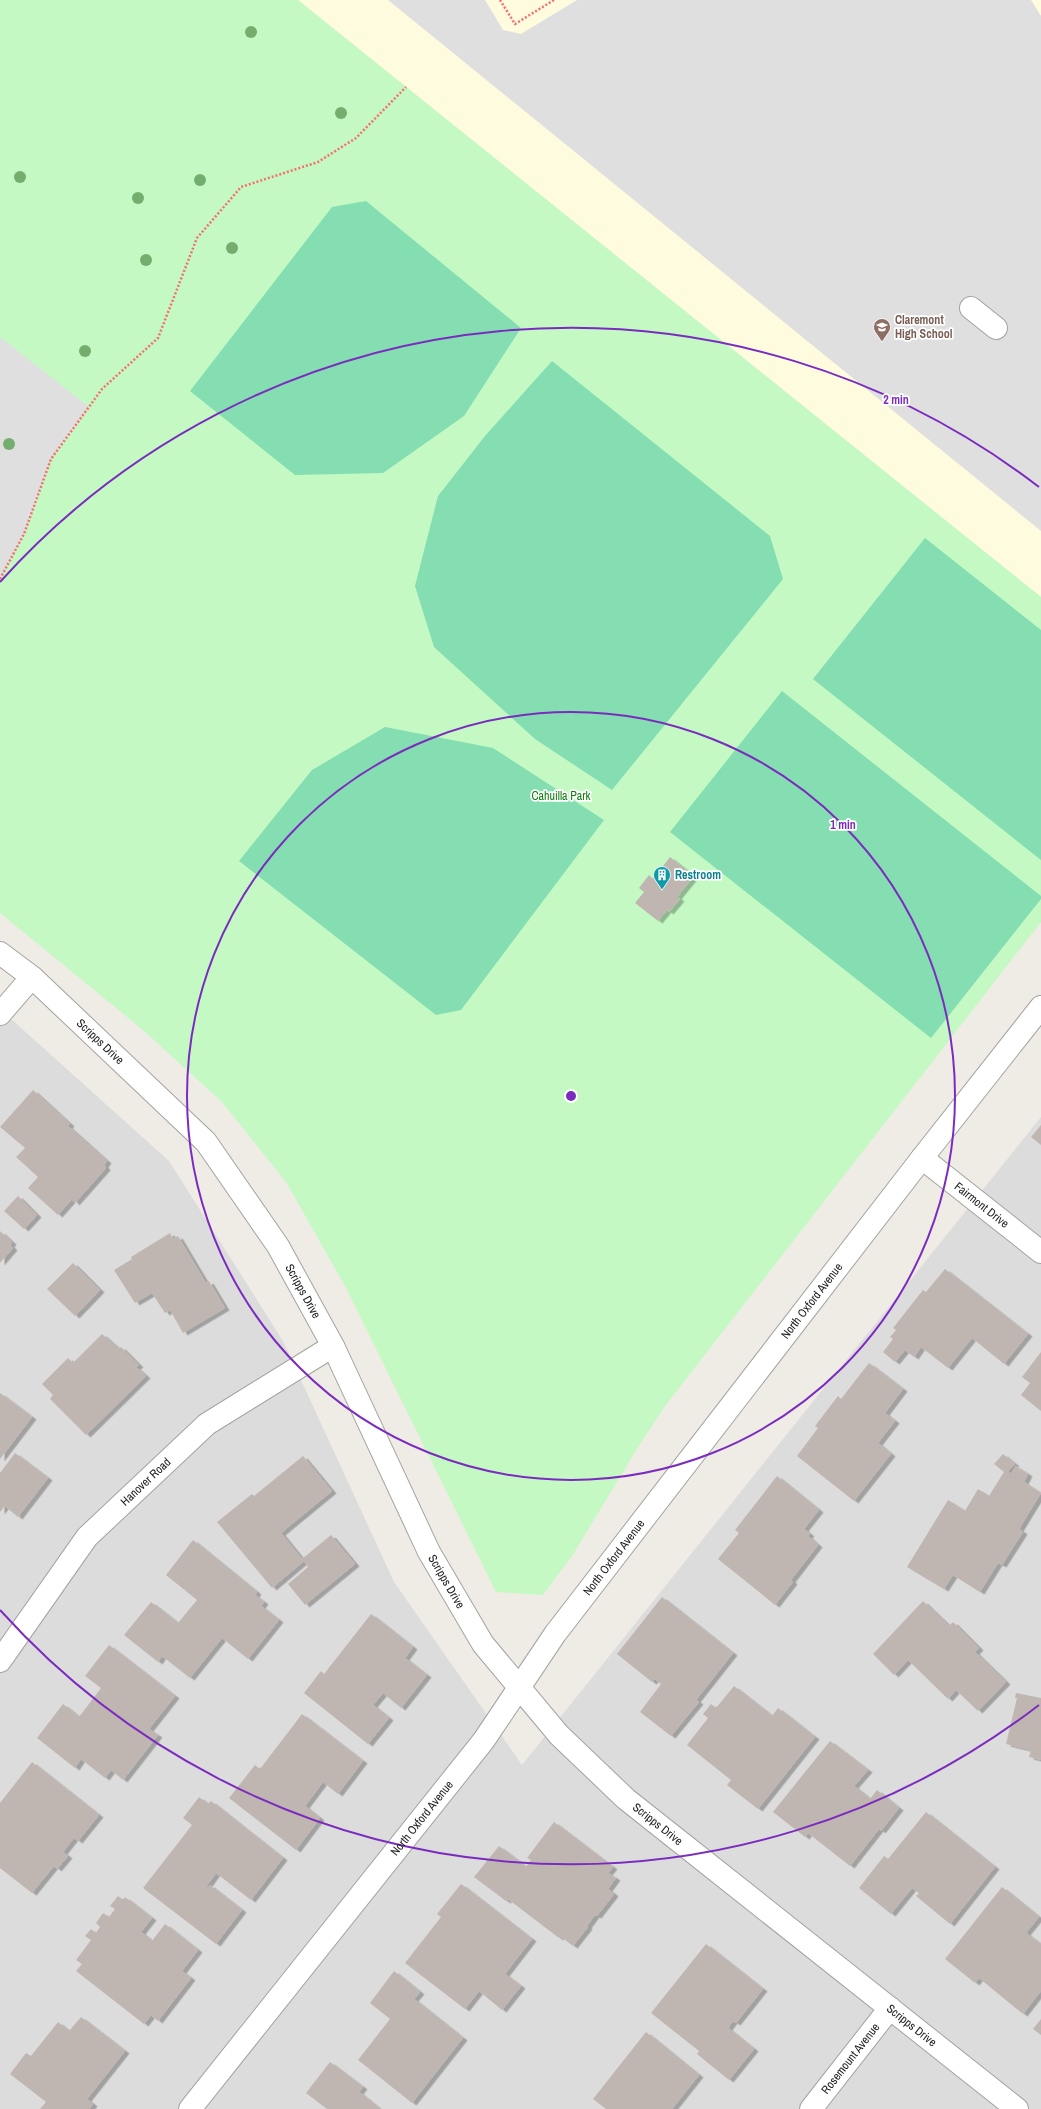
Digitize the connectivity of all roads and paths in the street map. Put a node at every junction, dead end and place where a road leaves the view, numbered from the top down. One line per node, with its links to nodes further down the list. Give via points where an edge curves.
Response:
1 (500, 0): 2 (path, via 515,24)
2 (554, 0)
3 (406, 87): 6 (path, via 356,138 318,162 241,187 197,238 158,338 102,389 51,459 24,534)
4 (971, 308): 5 (street)
5 (996, 328)
6 (0, 579)
7 (0, 953): 8 (street, Scripps Drive)
8 (32, 978): 10 (street); 13 (street, Scripps Drive, via 206,1142 278,1246)
9 (1041, 1007): 11 (street, North Oxford Avenue)
10 (0, 1014)
11 (922, 1158): 12 (street, Fairmont Drive); 15 (street, North Oxford Avenue, via 555,1634)
12 (1041, 1252)
13 (333, 1346): 14 (street, Hanover Road, via 207,1424 87,1537); 15 (street, Scripps Drive, via 429,1552 483,1644)
14 (0, 1661)
15 (519, 1687): 16 (street, Scripps Drive, via 559,1735 626,1800); 17 (street, North Oxford Avenue, via 484,1740)
16 (890, 2008): 18 (street, Rosemount Avenue); 19 (street, Scripps Drive)
17 (190, 2109)
18 (811, 2109)
19 (1017, 2109)

